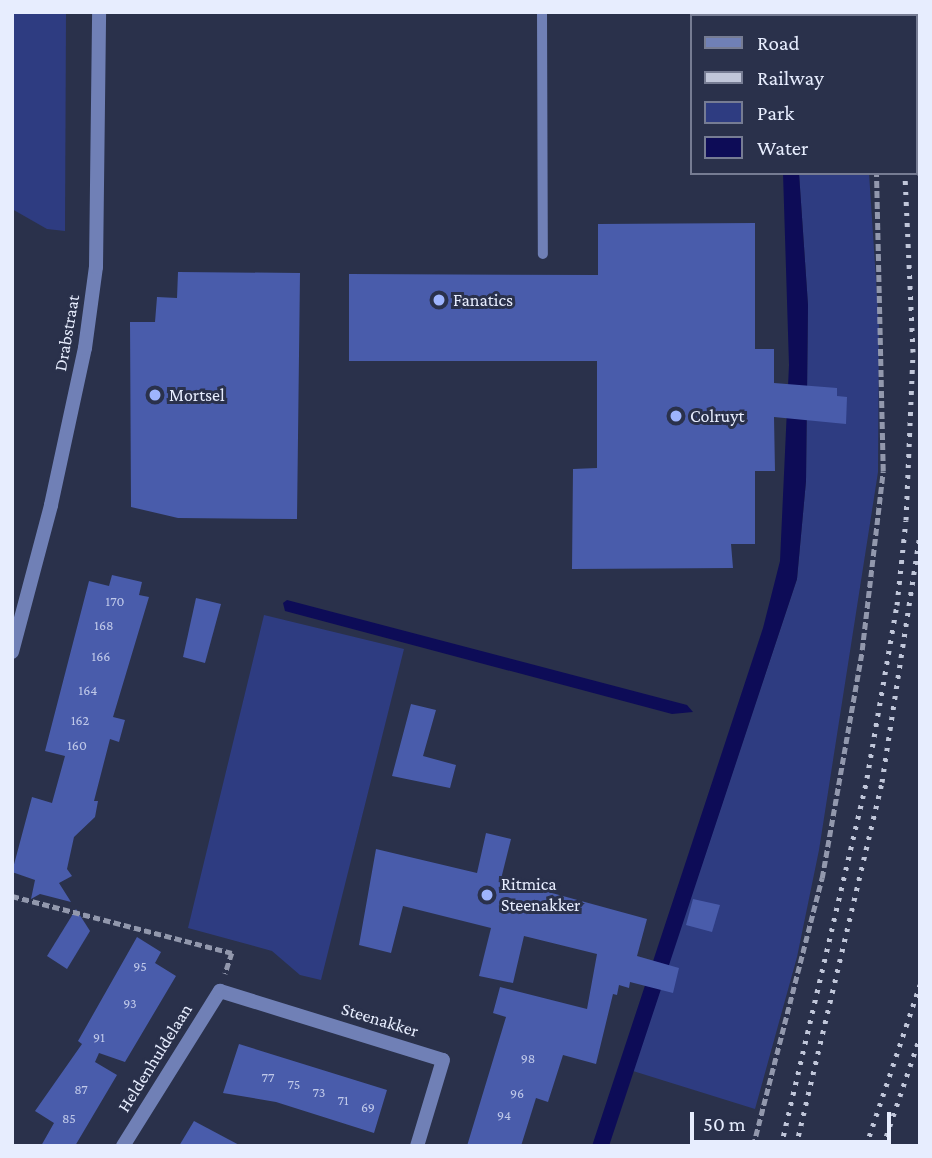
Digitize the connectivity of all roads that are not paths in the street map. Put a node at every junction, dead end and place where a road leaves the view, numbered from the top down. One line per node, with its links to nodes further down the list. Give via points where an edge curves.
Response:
1 (99, 12): 4 (street, Drabstraat, via 95,281 54,492)
2 (542, 12): 3 (lane)
3 (543, 254)
4 (12, 652)
5 (220, 991): 6 (street, Heldenhuldelaan); 7 (street, Steenakker, via 443,1060)
6 (123, 1146)
7 (417, 1146)

